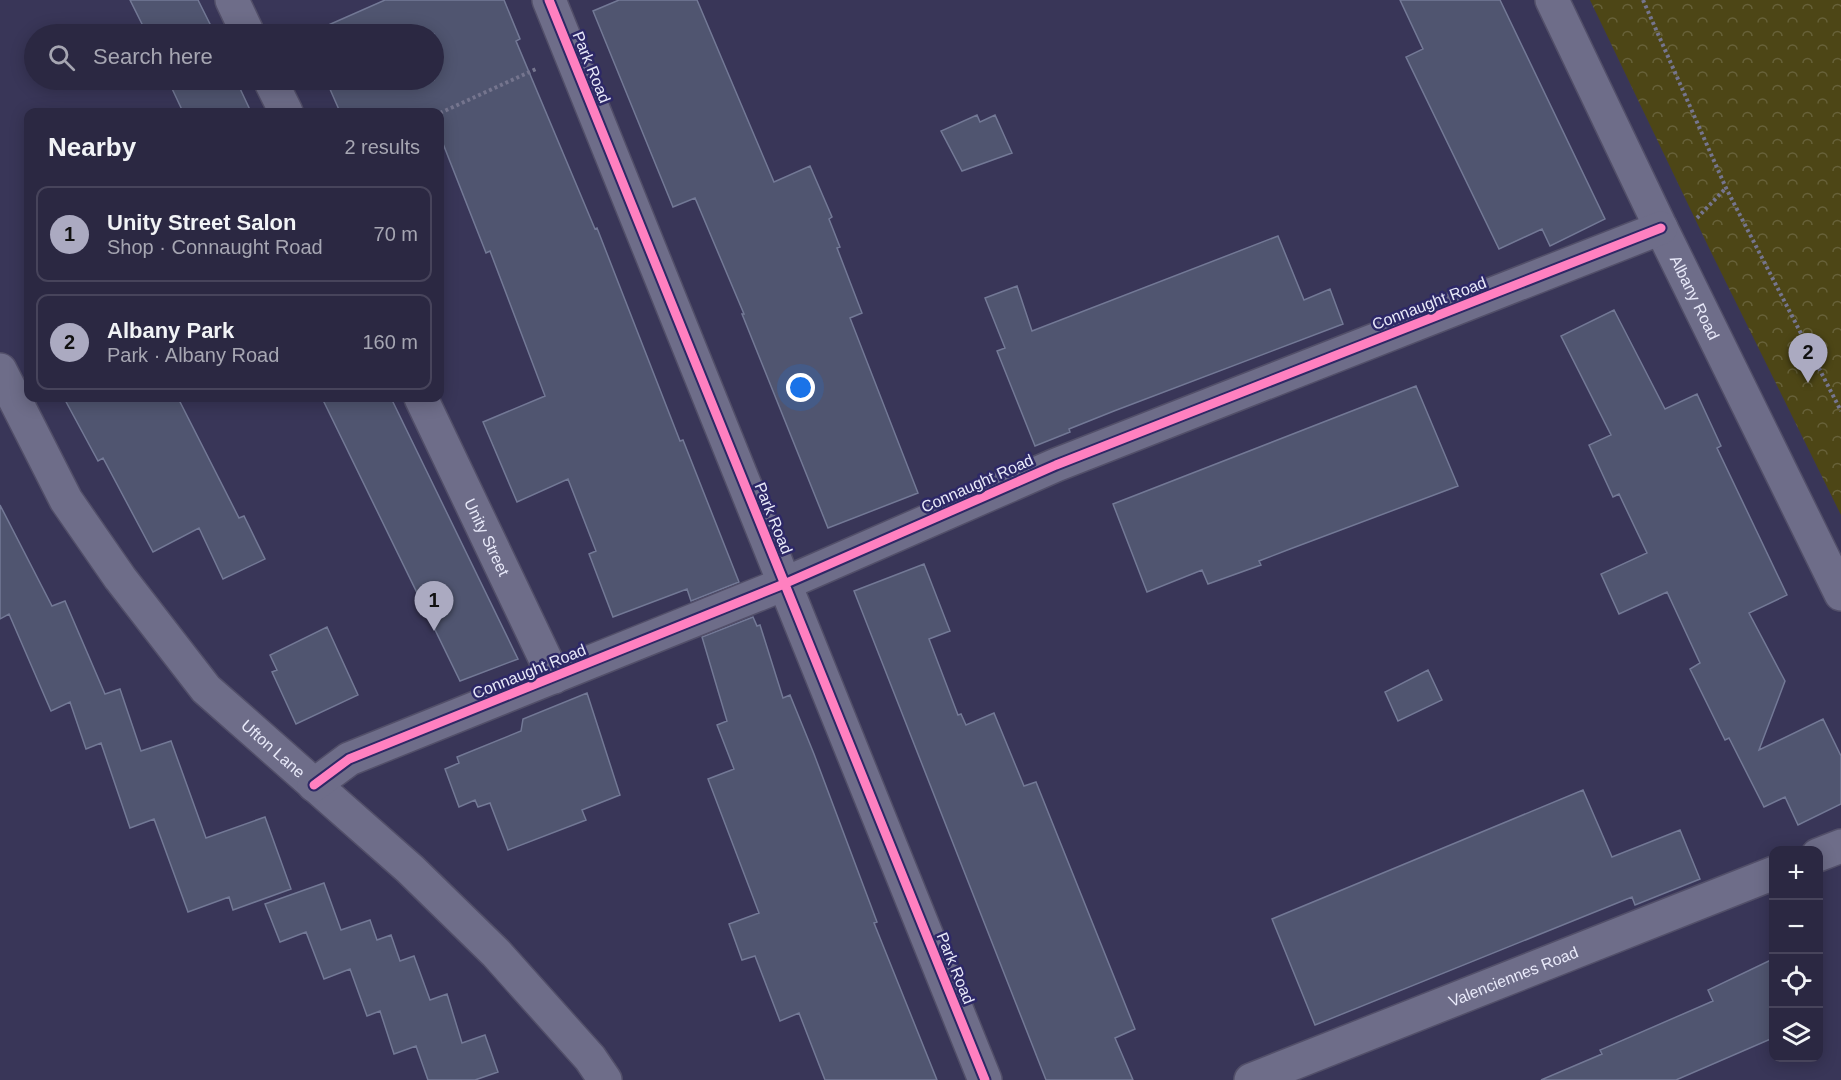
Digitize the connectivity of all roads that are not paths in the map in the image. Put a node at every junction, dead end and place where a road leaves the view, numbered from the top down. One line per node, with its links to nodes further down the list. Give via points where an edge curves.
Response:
1 (232, 0): 4 (street)
2 (549, 0): 10 (street, Park Road)
3 (1552, 0): 7 (street, Albany Road)
4 (244, 24)
5 (275, 90): 6 (street)
6 (284, 108)
7 (1661, 228): 10 (street, Connaught Road, via 1056,465); 11 (street, Albany Road)
8 (0, 370): 13 (street, Ufton Lane, via 66,500 120,578 206,689)
9 (423, 402): 12 (street, Unity Street)
10 (784, 584): 12 (street, Connaught Road); 18 (street, Park Road)
11 (1841, 594)
12 (554, 677): 13 (street, Connaught Road, via 349,759)
13 (314, 785): 17 (street, Ufton Lane, via 410,869 496,953)
14 (1841, 846): 15 (street)
15 (1823, 853)
16 (1769, 875): 19 (street, Valenciennes Road)
17 (605, 1080)
18 (985, 1080)
19 (1251, 1080)

